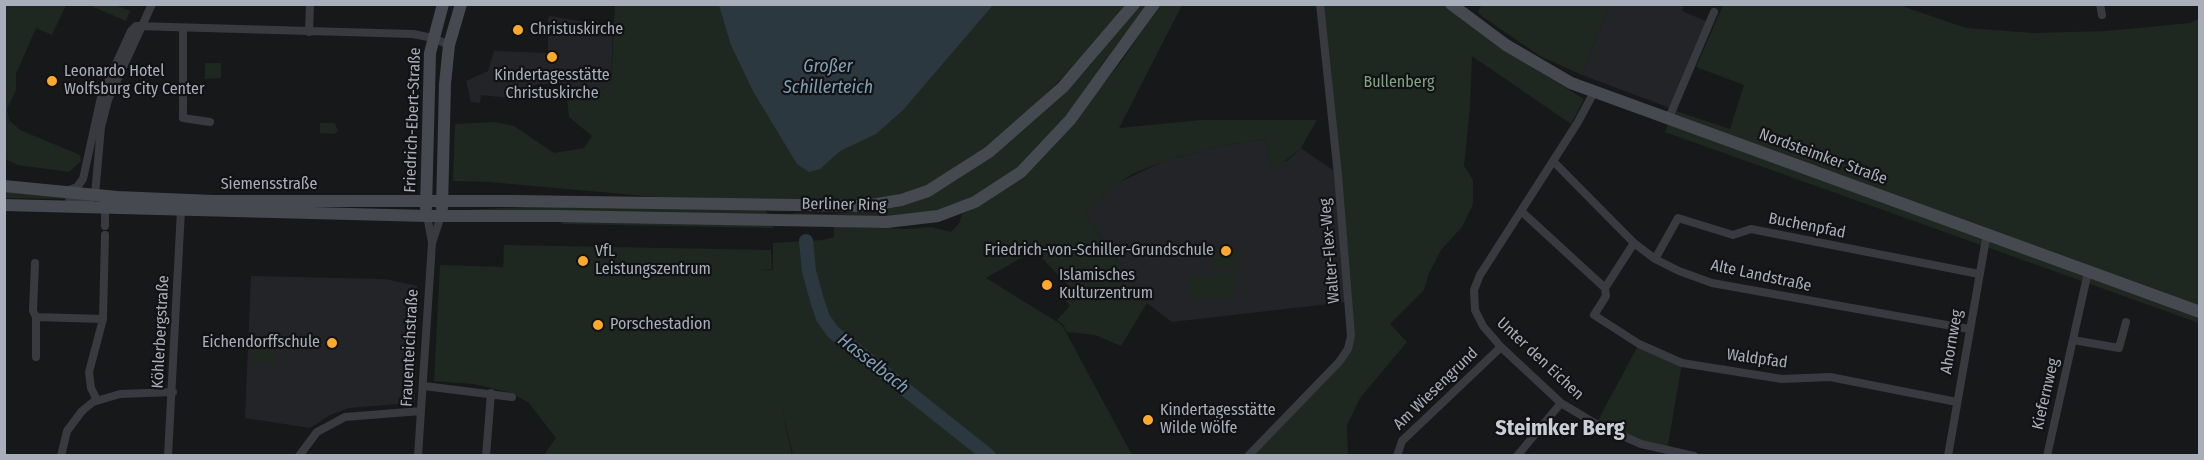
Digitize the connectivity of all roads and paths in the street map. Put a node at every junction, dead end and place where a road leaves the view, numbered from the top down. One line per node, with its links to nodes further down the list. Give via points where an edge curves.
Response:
1 (152, 4): 12 (street)
2 (310, 4): 14 (street)
3 (443, 4): 15 (main road, Friedrich-Ebert-Straße)
4 (461, 4): 16 (main road, Friedrich-Ebert-Straße)
5 (1134, 4): 26 (main road, Berliner Ring, via 1089,60 1016,130 959,174 901,200 866,206)
6 (1154, 4): 34 (main road, Berliner Ring, via 1070,120 1035,158 995,191 938,216 888,222)
7 (1320, 4): 64 (street, Walter-Flex-Weg, via 1351,336 1339,362)
8 (1451, 4): 17 (main road, Nordsteimker Straße, via 1542,68)
9 (2100, 4): 11 (street)
10 (1714, 12): 18 (street)
11 (2102, 15)
12 (143, 26): 13 (street); 24 (street, via 130,31 109,77 93,125 84,179); 25 (street, via 106,109)
13 (183, 28): 14 (street); 19 (street, via 183,118)
14 (309, 32): 15 (street)
15 (433, 38): 16 (street); 27 (main road, Friedrich-Ebert-Straße)
16 (449, 45): 26 (main road, Friedrich-Ebert-Straße)
17 (1594, 92): 18 (main road, Nordsteimker Straße); 20 (street, Unter den Eichen)
18 (1668, 120): 35 (main road, Nordsteimker Straße)
19 (210, 122)
20 (1553, 161): 32 (street, Unter den Eichen); 37 (street, Alte Landstraße)
21 (4, 177): 23 (main road, Siemensstraße)
22 (4, 186): 23 (main road, Siemensstraße)
23 (29, 187): 24 (main road, Siemensstraße)
24 (66, 191): 25 (main road, Siemensstraße)
25 (95, 195): 27 (main road, Siemensstraße, via 213,201); 29 (street, Siemensstraße, via 88,201 69,201)
26 (442, 201): 27 (main road, Siemensstraße); 34 (main road, Friedrich-Ebert-Straße)
27 (426, 202): 33 (main road, Friedrich-Ebert-Straße)
28 (5, 205): 29 (main road, Siemensstraße)
29 (52, 207): 30 (main road, Siemensstraße)
30 (105, 208): 31 (main road, Siemensstraße); 45 (street)
31 (181, 210): 33 (main road, Siemensstraße); 52 (street, Köhlerbergstraße)
32 (1521, 211): 42 (street); 49 (street, Unter den Eichen, via 1474,290 1475,310)
33 (427, 216): 34 (main road, Siemensstraße); 36 (street, Frauenteichstraße)
34 (441, 216): 36 (street, Frauenteichstraße)
35 (1987, 233): 40 (main road, Nordsteimker Straße); 41 (street, Ahornweg)
36 (432, 243): 51 (street, Frauenteichstraße)
37 (1634, 243): 38 (street, Alte Landstraße); 42 (street, Waldpfad)
38 (1655, 259): 41 (street, Buchenpfad, via 1678,218 1734,235 1751,229); 47 (street, Alte Landstraße, via 1712,283)
39 (36, 263): 44 (street)
40 (2088, 272): 43 (main road, Nordsteimker Straße); 48 (street, Kiefernweg)
41 (1979, 274): 47 (street, Ahornweg)
42 (1605, 288): 56 (street, Waldpfad, via 1606,296 1594,315 1639,344 1675,360 1782,379 1830,377)
43 (2199, 312)
44 (36, 317): 45 (street); 50 (street)
45 (103, 319): 55 (street, via 89,372)
46 (2126, 322): 48 (street, Kiefernweg, via 2119,348)
47 (1969, 329): 56 (street, Ahornweg)
48 (2073, 340): 69 (street, Kiefernweg)
49 (1501, 346): 57 (street, Unter den Eichen); 65 (street, Am Wiesengrund, via 1402,441)
50 (36, 357)
51 (424, 386): 53 (street); 58 (street, Frauenteichstraße)
52 (173, 392): 55 (street, via 120,394); 60 (street, Köhlerbergstraße)
53 (491, 393): 54 (street); 63 (street)
54 (512, 397)
55 (97, 400): 59 (street, via 72,422)
56 (1957, 402): 68 (street, Ahornweg)
57 (1561, 403): 66 (street); 67 (street, Unter den Eichen, via 1641,444)
58 (421, 411): 61 (street, via 345,417 317,432); 62 (street, Frauenteichstraße)
59 (61, 456)
60 (168, 456)
61 (299, 456)
62 (418, 456)
63 (486, 456)
64 (1248, 456)
65 (1397, 456)
66 (1517, 456)
67 (1694, 456)
68 (1948, 456)
69 (2047, 456)

